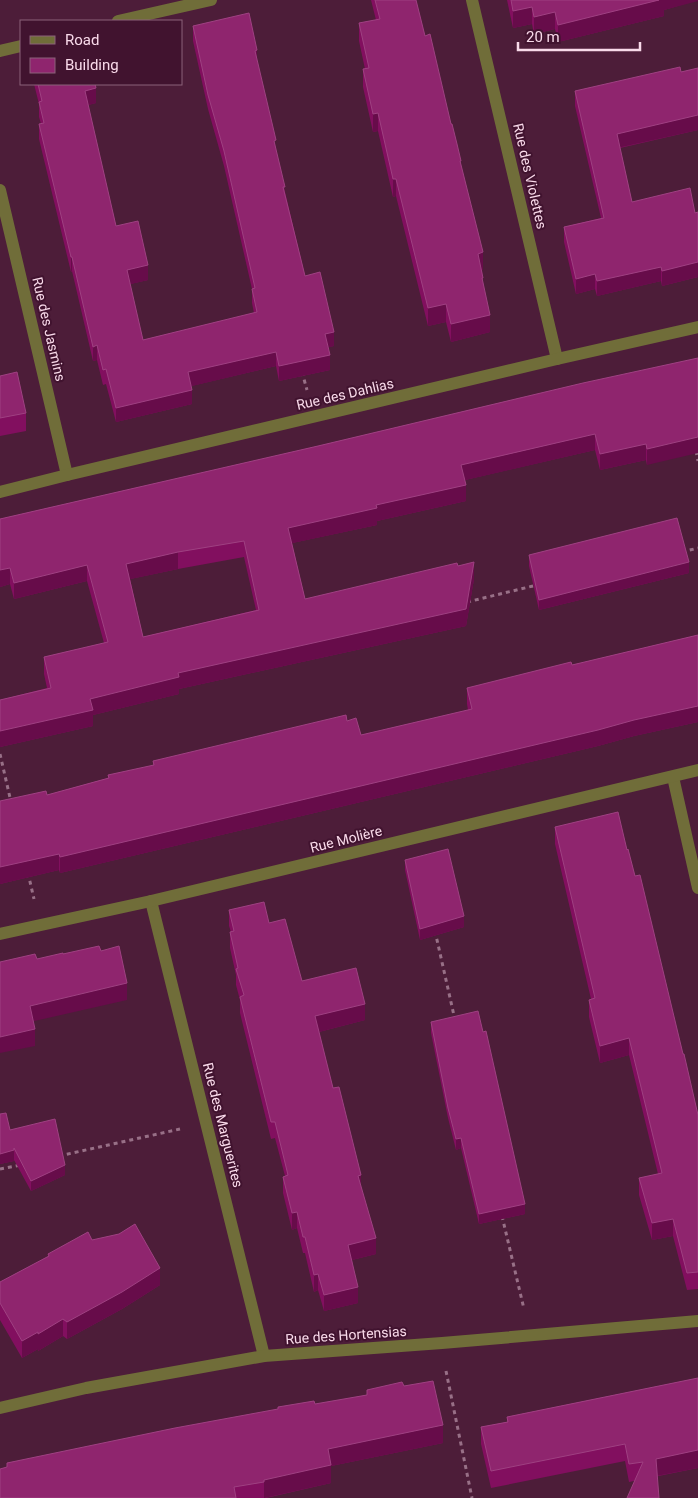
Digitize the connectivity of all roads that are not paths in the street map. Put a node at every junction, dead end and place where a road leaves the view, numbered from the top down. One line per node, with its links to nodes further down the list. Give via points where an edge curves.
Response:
1 (211, 0): 3 (street)
2 (472, 0): 8 (street, Rue des Violettes)
3 (122, 20)
4 (20, 46): 5 (street)
5 (0, 51)
6 (0, 190): 9 (street, Rue des Jasmins)
7 (698, 327): 8 (street, Rue des Dahlias)
8 (557, 359): 9 (street, Rue des Dahlias)
9 (67, 475): 10 (street, Rue des Dahlias)
10 (0, 492)
11 (698, 770): 12 (street, Rue Molière)
12 (672, 777): 13 (street); 14 (street, Rue Molière)
13 (698, 888)
14 (152, 901): 15 (street, Rue Molière); 17 (street, Rue des Marguerites)
15 (0, 934)
16 (698, 1321): 17 (street, Rue des Hortensias)
17 (264, 1356): 18 (street, Rue des Hortensias, via 86,1388)
18 (0, 1408)

